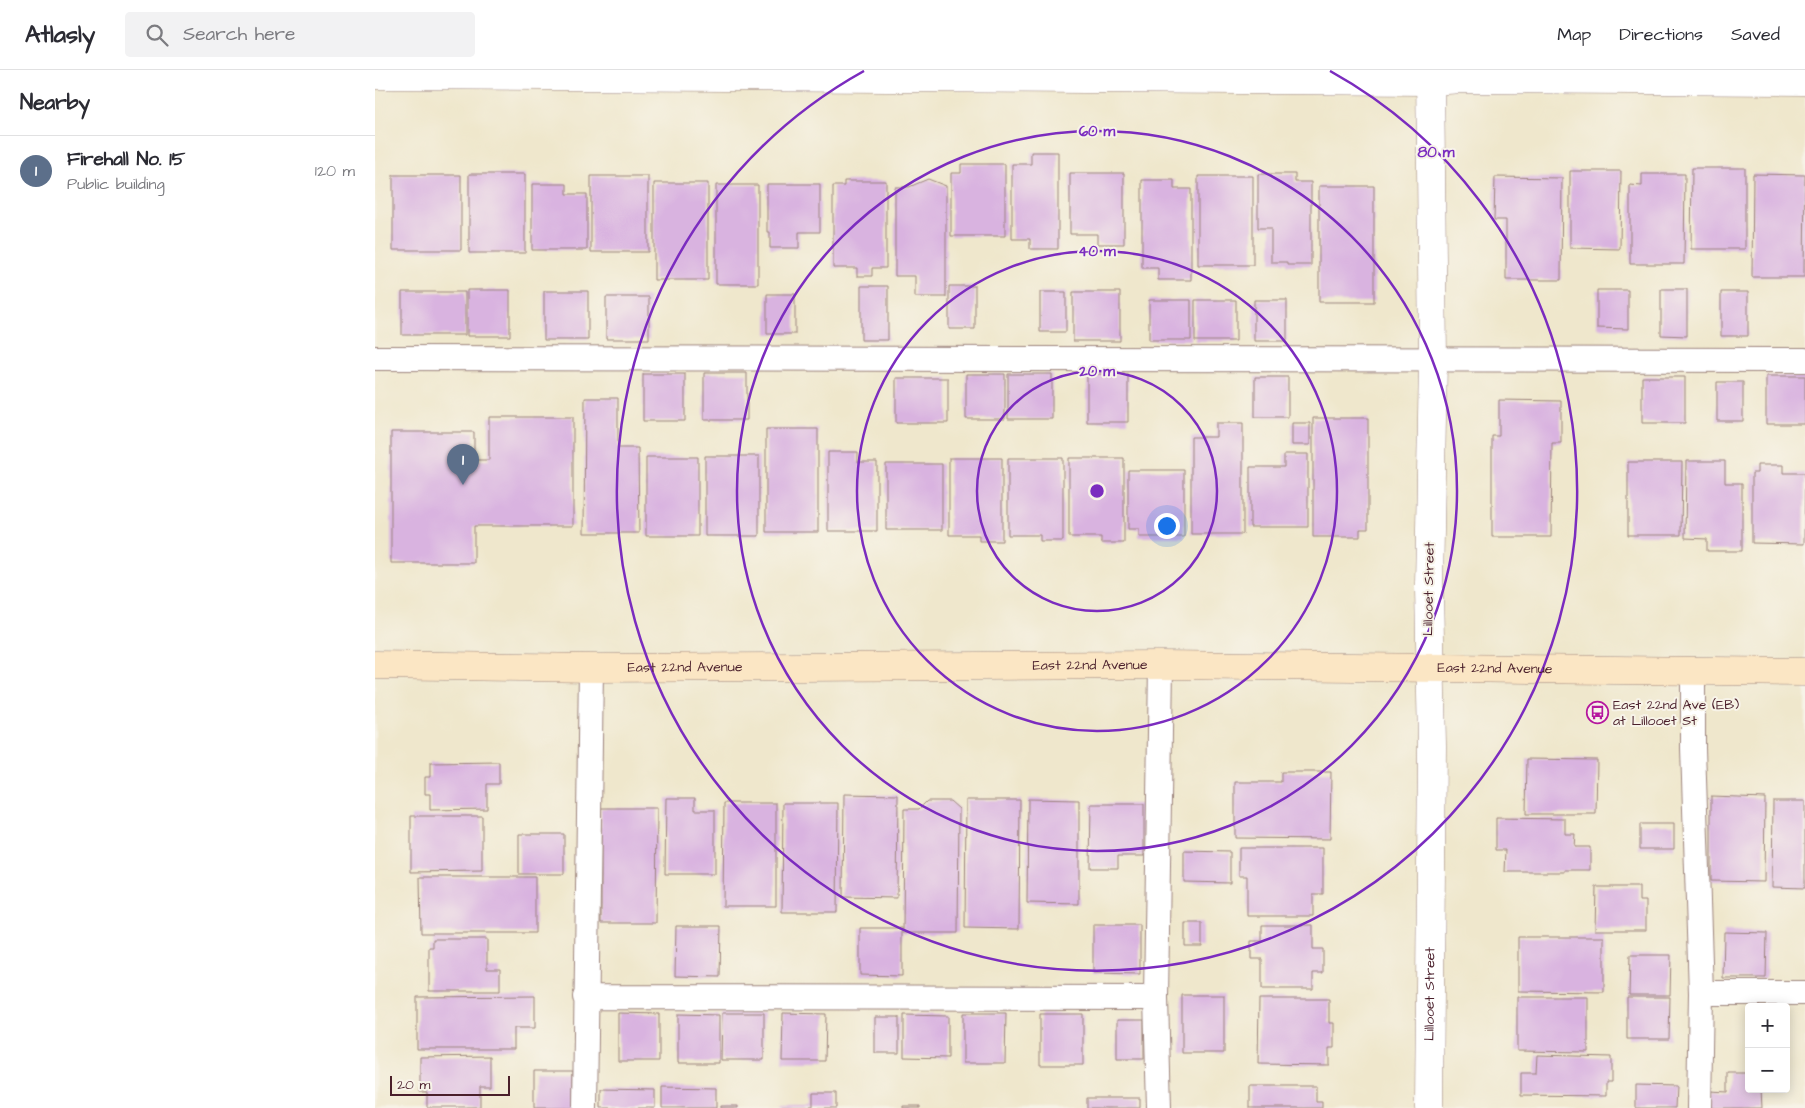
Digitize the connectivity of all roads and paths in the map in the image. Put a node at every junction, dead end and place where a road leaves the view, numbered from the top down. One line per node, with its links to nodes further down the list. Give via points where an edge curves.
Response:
1 (375, 75): 2 (street)
2 (1431, 76): 3 (street, via 1463,79); 5 (street, Lillooet Street)
3 (1805, 81)
4 (375, 358): 5 (lane)
5 (1433, 360): 6 (lane); 10 (street, Lillooet Street)
6 (1805, 360)
7 (375, 665): 9 (street, East 22nd Avenue)
8 (1161, 665): 9 (street, East 22nd Avenue); 10 (street, East 22nd Avenue); 16 (lane)
9 (591, 668): 15 (lane)
10 (1429, 668): 11 (street, East 22nd Avenue); 19 (street, Lillooet Street, via 1432,746)
11 (1693, 672): 12 (street, East 22nd Avenue); 13 (lane)
12 (1805, 672)
13 (1701, 993): 14 (lane); 20 (lane)
14 (1805, 993)
15 (585, 997): 16 (lane); 17 (lane)
16 (1156, 998): 18 (lane)
17 (585, 1108)
18 (1159, 1108)
19 (1429, 1108)
20 (1699, 1108)

